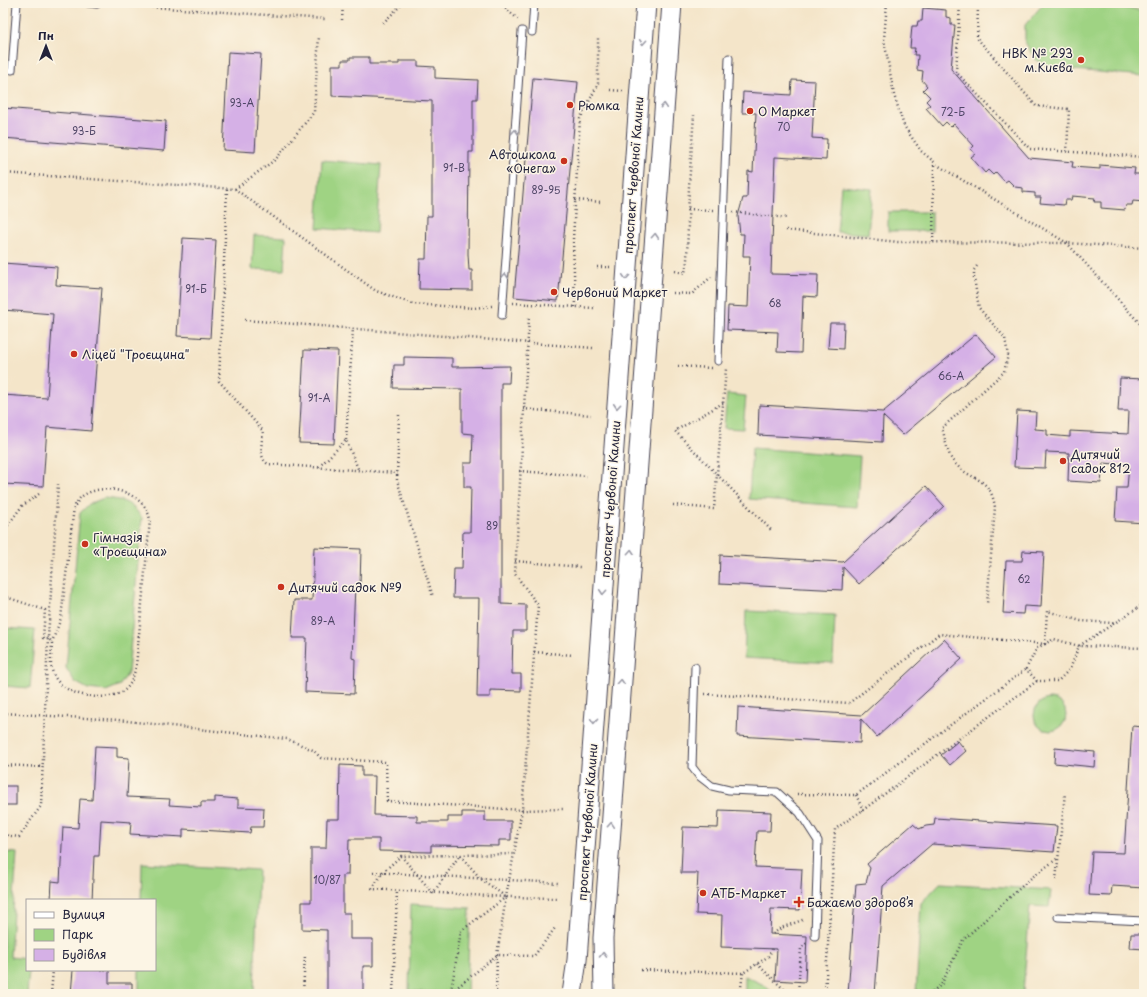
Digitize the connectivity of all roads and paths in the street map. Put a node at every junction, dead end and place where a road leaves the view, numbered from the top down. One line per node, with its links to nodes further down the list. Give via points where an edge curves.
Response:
1 (17, 3): 24 (lane)
2 (88, 3): 13 (lane)
3 (343, 3): 17 (path)
4 (403, 3): 15 (path)
5 (499, 3): 20 (path)
6 (534, 3): 20 (lane)
7 (646, 3): 146 (main road, проспект Червоної Калини, one-way to 146, via 577,960)
8 (672, 3): 147 (main road, проспект Червоної Калини, one-way to 8, via 604,930)
9 (887, 3): 30 (path, via 884,39 894,95 904,126 921,151)
10 (960, 3): 28 (path, via 956,72 1030,149)
11 (971, 3): 28 (path, via 978,7 977,38 1036,106 1069,110)
12 (1138, 3): 14 (path)
13 (97, 4): 16 (path)
14 (1144, 4)
15 (400, 5): 18 (path)
16 (325, 19)
17 (342, 20)
18 (384, 23)
19 (522, 31): 49 (lane, one-way to 19)
20 (532, 32)
21 (318, 36): 33 (path, via 314,112 276,159)
22 (598, 36): 34 (path, via 598,84 580,119)
23 (729, 58): 37 (lane)
24 (12, 70)
25 (610, 90): 26 (path)
26 (625, 91)
27 (694, 115): 36 (path)
28 (1067, 152): 29 (path)
29 (1144, 157)
30 (934, 162): 40 (path); 41 (path)
31 (3, 173): 32 (path)
32 (226, 189): 33 (path); 68 (path, via 219,382 263,431 264,462)
33 (235, 189): 49 (path, via 376,291 413,304 474,308)
34 (575, 200): 35 (path); 50 (path)
35 (601, 202)
36 (688, 209): 37 (path); 47 (path, via 685,273)
37 (724, 211): 38 (path); 46 (lane)
38 (787, 218)
39 (786, 230): 40 (path, via 878,240)
40 (933, 242): 41 (path)
41 (1067, 242): 42 (path); 56 (path)
42 (1144, 248)
43 (977, 266): 83 (path, via 974,278 979,308 1005,338 1007,366 1004,372 942,428 952,460 983,482 993,494 996,507)
44 (597, 267): 45 (path)
45 (612, 267)
46 (722, 268): 48 (path, via 692,294); 59 (lane)
47 (675, 271)
48 (674, 293)
49 (503, 304): 50 (path); 52 (lane)
50 (575, 307): 51 (path)
51 (594, 308)
52 (502, 315)
53 (529, 317): 57 (path)
54 (245, 320): 55 (path)
55 (353, 328): 57 (path); 67 (path)
56 (1144, 328)
57 (527, 343): 58 (path); 64 (path)
58 (593, 348)
59 (718, 361)
60 (678, 366): 61 (path)
61 (712, 368)
62 (719, 369): 63 (path, via 726,369)
63 (723, 403): 72 (path); 72 (path, via 675,431)
64 (523, 408): 66 (path); 70 (path)
65 (399, 415): 71 (path)
66 (591, 415)
67 (346, 440): 68 (path); 69 (path)
68 (319, 468): 69 (path)
69 (359, 471): 71 (path)
70 (519, 471): 73 (path); 79 (path)
71 (398, 473): 82 (path)
72 (717, 473): 76 (path, via 714,509); 77 (path)
73 (586, 476)
74 (58, 484): 86 (path)
75 (39, 494): 78 (path, via 22,506)
76 (673, 505)
77 (772, 531)
78 (3, 532)
79 (515, 560): 80 (path); 91 (path, via 515,574 538,606)
80 (580, 567)
81 (3, 596): 86 (path, via 45,610 43,638)
82 (434, 596)
83 (987, 604)
84 (1144, 604): 85 (path)
85 (1114, 623): 88 (path, via 1081,621 1047,611); 89 (path)
86 (48, 638): 87 (path); 98 (path)
87 (52, 642): 87 (path, via 53,674 67,689 84,695 102,697 125,690 130,685 136,666 150,520 143,504 131,495 116,490 104,490 82,497 74,507 62,618)
88 (1045, 644): 89 (path, via 1054,639); 94 (path, via 1037,648); 96 (path, via 940,634 849,702)
89 (1079, 646): 90 (path); 95 (path, via 1070,669 1058,681)
90 (1144, 648)
91 (534, 652): 92 (path); 105 (path)
92 (573, 655)
93 (695, 667): 96 (lane)
94 (1026, 669): 95 (path); 103 (path)
95 (1037, 681): 106 (path)
96 (694, 694): 101 (lane, via 692,767 699,776 712,786 729,790)
97 (3, 713): 98 (path)
98 (46, 715): 100 (path); 105 (path, via 287,738 313,750 321,758 386,762 387,801)
99 (3, 764): 100 (path)
100 (43, 767): 107 (path, via 41,806 19,837)
101 (777, 792): 103 (path, via 809,796); 125 (lane, via 800,813 818,841)
102 (1065, 793): 111 (path)
103 (856, 796): 106 (path)
104 (563, 809): 105 (path)
105 (522, 810): 108 (path)
106 (863, 810): 124 (path, via 835,829)
107 (3, 835)
108 (514, 854): 109 (path); 117 (path)
109 (460, 855): 110 (path); 115 (path); 116 (path)
110 (401, 856): 113 (path); 114 (path)
111 (1058, 858): 118 (path); 152 (path, via 1026,882 963,940 941,985)
112 (373, 872): 113 (path)
113 (383, 872): 114 (path); 120 (path, via 371,890)
114 (416, 875): 115 (path); 121 (path)
115 (444, 876): 116 (path); 121 (path)
116 (481, 879): 117 (path); 122 (path)
117 (509, 880): 119 (path); 122 (path)
118 (1056, 880)
119 (558, 883)
120 (398, 891): 121 (path); 141 (path)
121 (433, 893): 122 (path)
122 (506, 897): 123 (path); 133 (path); 138 (path, via 461,931)
123 (557, 898)
124 (830, 909): 125 (path); 151 (path)
125 (816, 914): 129 (path, via 781,928); 130 (lane)
126 (1058, 917): 127 (lane)
127 (1144, 921)
128 (555, 928): 133 (path, via 534,956)
129 (773, 934)
130 (815, 936): 150 (path, via 801,948)
131 (772, 949): 134 (path, via 768,956)
132 (304, 955): 140 (path)
133 (497, 955): 138 (path); 145 (path)
134 (757, 964): 137 (path); 149 (path)
135 (641, 970): 137 (path)
136 (53, 971): 139 (path)
137 (743, 973): 148 (path)
138 (451, 991): 142 (path); 143 (path); 144 (path)
139 (51, 994)
140 (303, 994)
141 (393, 994)
142 (449, 994)
143 (453, 994)
144 (472, 994)
145 (496, 994)
146 (572, 994)
147 (604, 994)
148 (740, 994)
149 (789, 994)
150 (798, 994)
151 (825, 994)
152 (929, 994)

